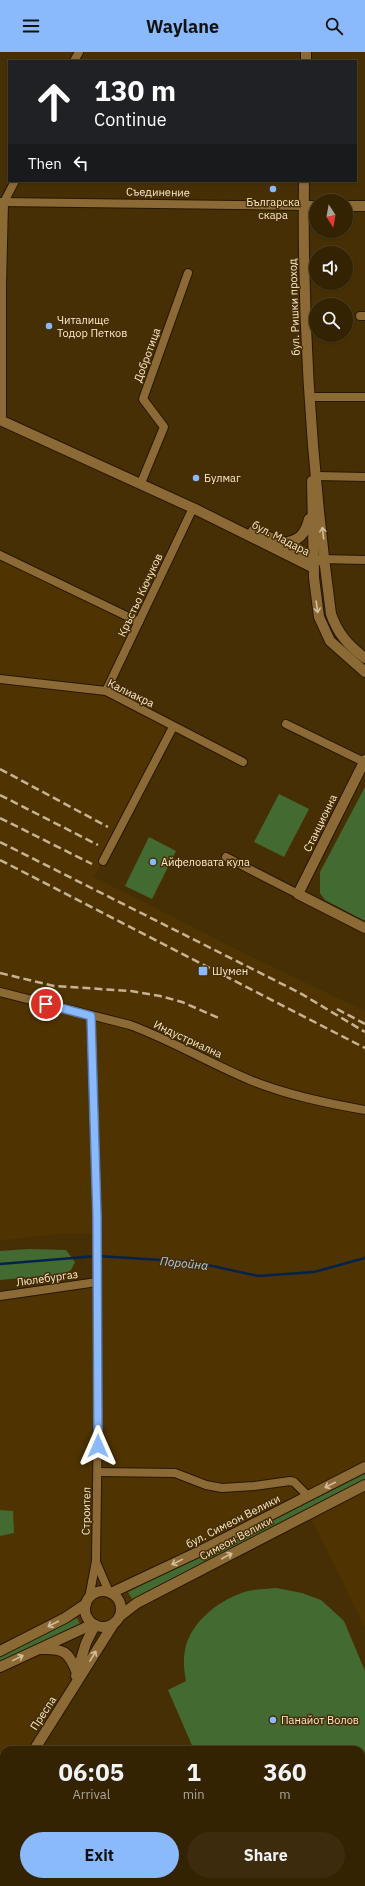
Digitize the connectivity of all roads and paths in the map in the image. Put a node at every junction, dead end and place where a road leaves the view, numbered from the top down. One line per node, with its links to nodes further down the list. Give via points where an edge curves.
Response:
1 (13, 182): 3 (street)
2 (304, 182): 4 (main road, бул. Ришки проход)
3 (2, 202): 4 (street, Съединение); 9 (street)
4 (304, 206): 5 (main road, Съединение); 10 (main road, бул. Ришки проход, via 304,303)
5 (309, 206)
6 (353, 206): 7 (main road)
7 (365, 206)
8 (188, 273): 16 (street, Добротица, via 143,399 164,427)
9 (1, 287): 12 (street)
10 (310, 397): 11 (street); 13 (main road, бул. Ришки проход)
11 (365, 397)
12 (1, 421): 16 (main road, бул. Мадара)
13 (313, 431): 14 (main road, бул. Ришки проход); 18 (main road, бул. Ришки проход)
14 (317, 476): 15 (street); 22 (main road, бул. Ришки проход, one-way to 14)
15 (365, 477)
16 (141, 483): 17 (main road, бул. Мадара)
17 (193, 508): 19 (main road, бул. Мадара); 22 (main road, бул. Мадара); 23 (street, Кръстьо Кючуков)
18 (311, 508): 19 (main road, via 304,533 293,541); 22 (main road, бул. Ришки проход)
19 (282, 543): 22 (main road, бул. Мадара)
20 (0, 555): 23 (street)
21 (365, 560): 22 (street)
22 (320, 565): 24 (main road, via 336,629 346,642); 25 (main road, бул. Мадара, one-way to 25, via 319,617 324,631 340,651)
23 (139, 622): 27 (street, Кръстьо Кючуков)
24 (365, 658)
25 (365, 672)
26 (0, 679): 27 (street, Калиакра)
27 (106, 691): 29 (street, Калиакра)
28 (286, 724): 31 (street)
29 (174, 727): 30 (street, Калиакра); 33 (street)
30 (243, 762)
31 (365, 762): 34 (main road, Станционна)
32 (226, 857): 34 (street)
33 (103, 861)
34 (298, 894): 35 (main road)
35 (365, 928)
36 (0, 992): 37 (street, Индустриална)
37 (91, 1016): 38 (street, Индустриална, via 150,1032 249,1080 281,1092 318,1102); 39 (street, Строител)
38 (365, 1110)
39 (97, 1282): 40 (street, Люлебургаз); 42 (street, Строител)
40 (0, 1296)
41 (365, 1467): 44 (main road, бул. Симеон Велики, one-way to 44)
42 (98, 1472): 44 (street, via 175,1473 189,1480 222,1488 290,1481); 45 (street, Строител)
43 (365, 1485): 48 (main road, Симеон Велики, one-way to 43, via 137,1604)
44 (308, 1496): 46 (main road, бул. Симеон Велики, one-way to 46)
45 (96, 1561): 46 (street); 47 (street)
46 (110, 1593): 47 (main road, via 98,1592); 48 (main road, via 120,1603)
47 (87, 1601): 49 (main road, via 86,1615); 51 (main road, one-way to 51, via 65,1618)
48 (117, 1619): 49 (main road, via 105,1627); 54 (main road, Преспа, one-way to 48)
49 (94, 1625): 50 (main road); 53 (main road)
50 (35, 1650): 52 (main road, one-way to 50); 53 (main road, via 62,1650 71,1657)
51 (0, 1651)
52 (0, 1667)
53 (77, 1673): 54 (main road)
54 (72, 1690): 55 (main road, Преспа)
55 (37, 1746)

